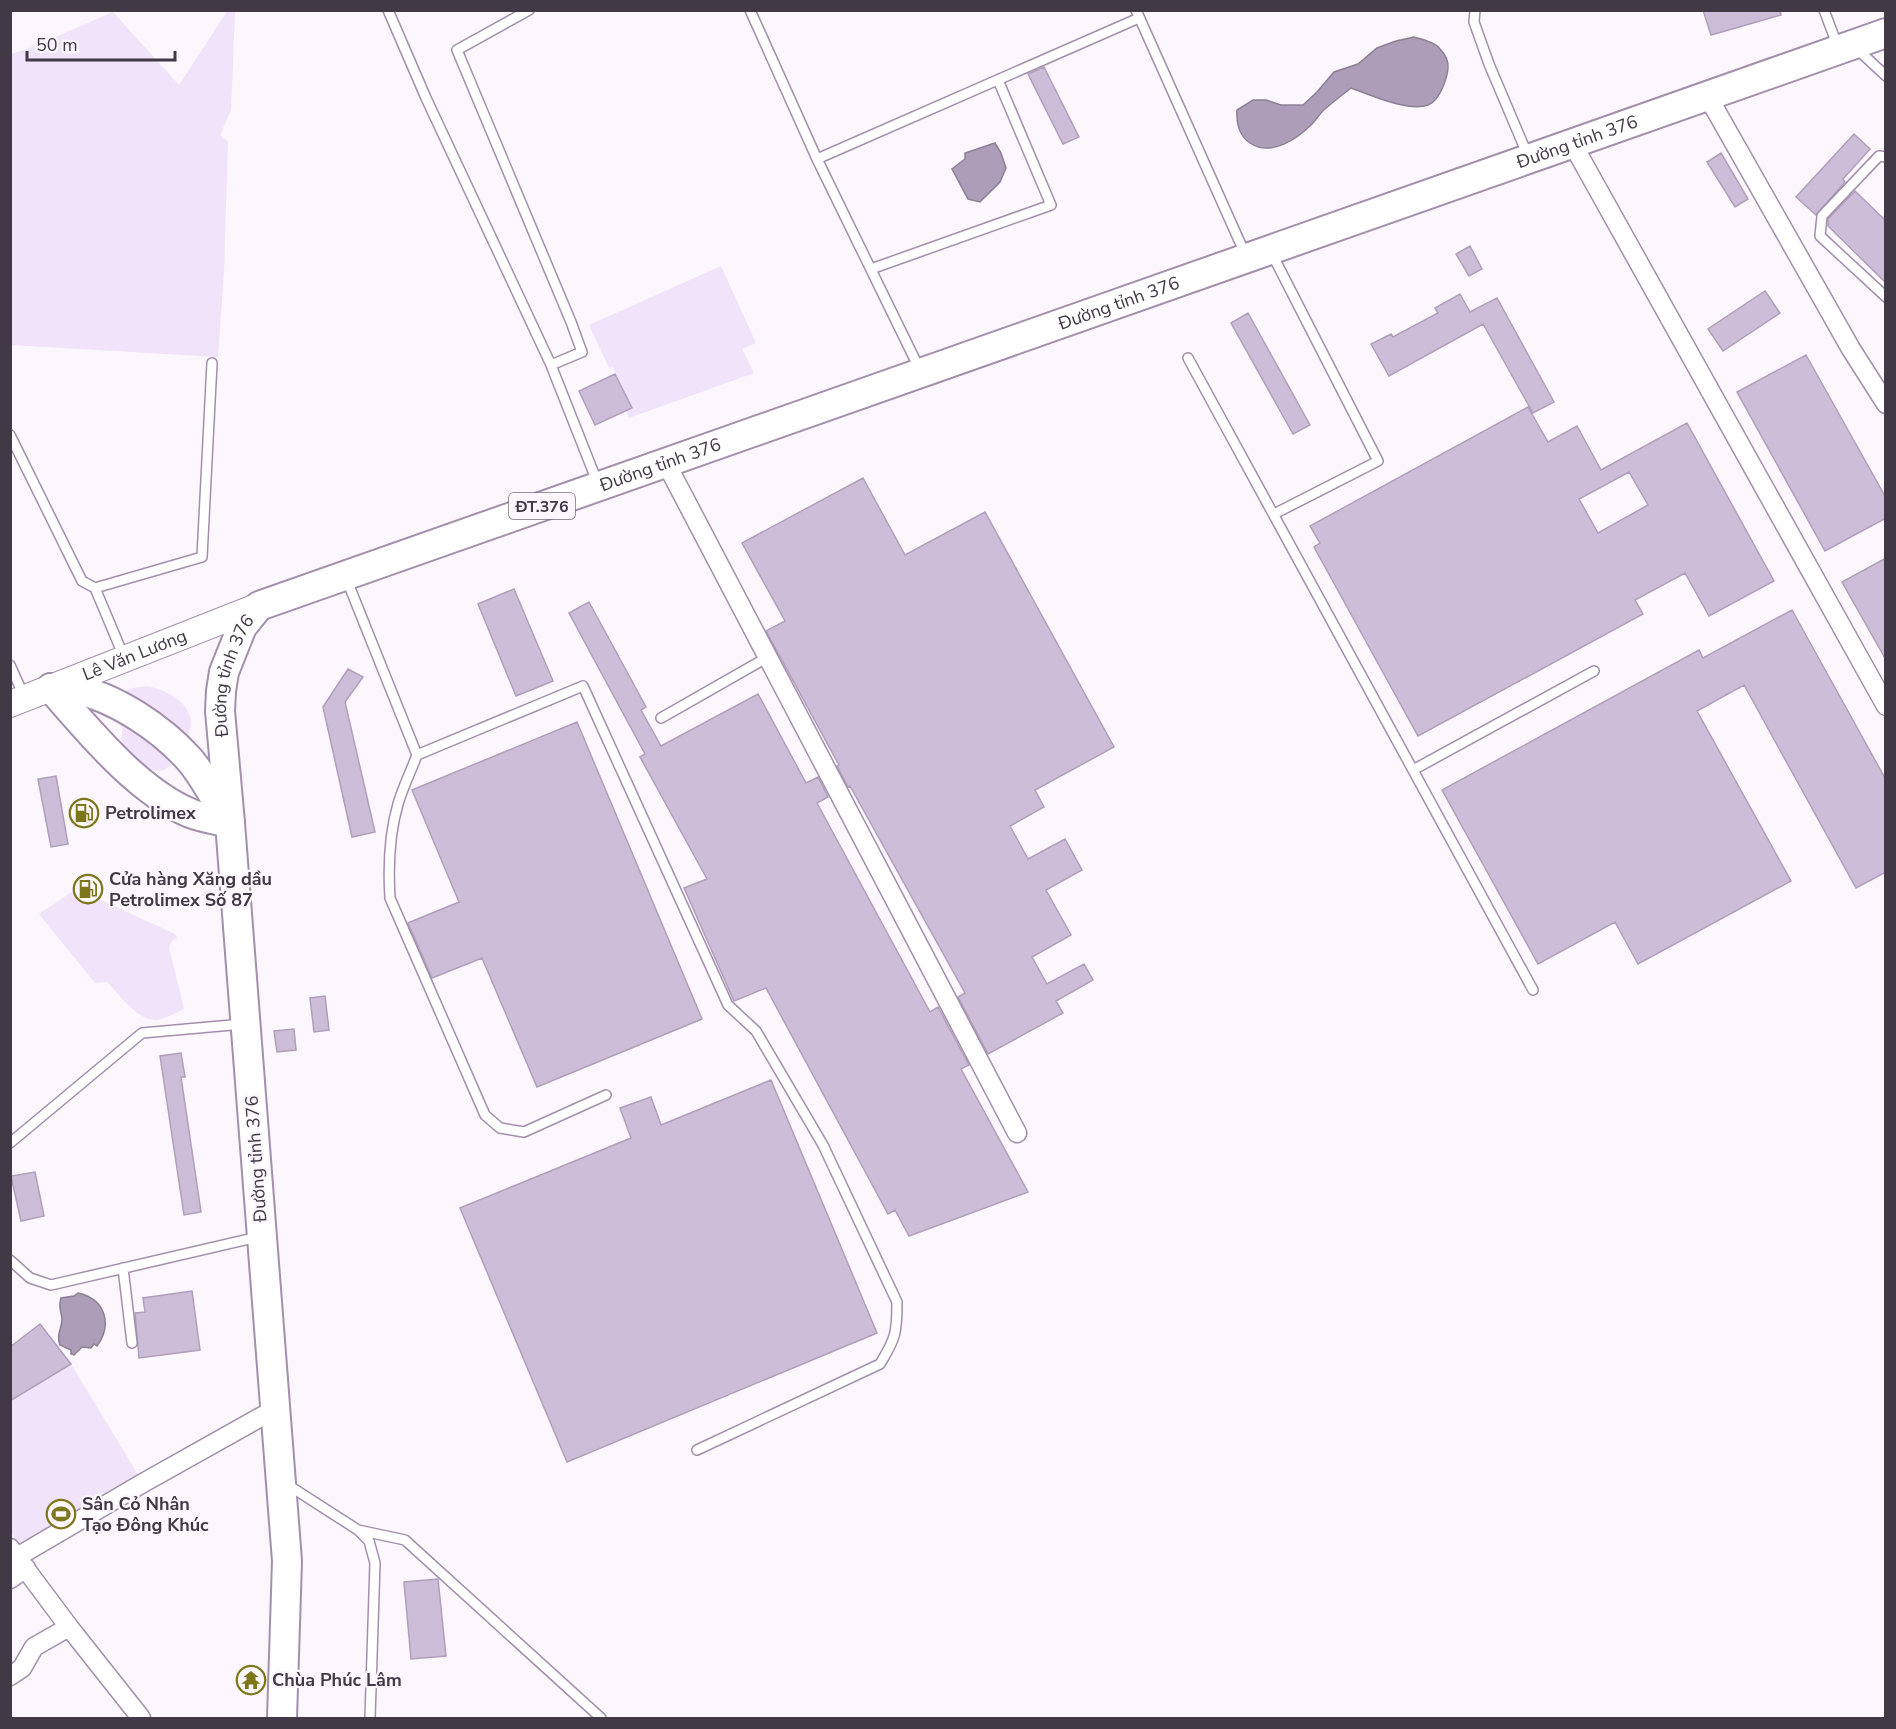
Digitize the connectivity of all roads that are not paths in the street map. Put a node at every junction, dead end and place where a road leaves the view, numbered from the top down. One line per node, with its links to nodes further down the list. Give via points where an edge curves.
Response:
1 (388, 10): 21 (lane)
2 (529, 10): 21 (lane, via 456,50 582,352)
3 (750, 10): 14 (lane)
4 (1475, 10): 15 (lane, via 1474,22)
5 (1824, 10): 8 (lane)
6 (1138, 14): 10 (lane); 16 (lane)
7 (1886, 33): 8 (main road, Đường tỉnh 376 / ĐT.376)
8 (1845, 47): 9 (lane); 11 (main road, Đường tỉnh 376 / ĐT.376)
9 (1886, 76)
10 (998, 80): 14 (lane); 17 (lane, via 1051,205)
11 (1707, 95): 12 (main road, Đường tỉnh 376 / ĐT.376); 23 (street)
12 (1572, 143): 15 (main road, Đường tỉnh 376 / ĐT.376); 36 (street)
13 (1886, 157): 18 (lane, via 1879,156 1822,216 1820,236)
14 (817, 159): 17 (lane)
15 (1528, 159): 16 (main road, Đường tỉnh 376 / ĐT.376)
16 (1258, 254): 22 (main road, Đường tỉnh 376 / ĐT.376); 27 (lane, via 1378,461)
17 (871, 269): 22 (lane)
18 (1886, 297)
19 (1188, 358): 27 (lane)
20 (212, 363): 29 (lane, via 202,557)
21 (551, 365): 26 (lane)
22 (922, 372): 25 (main road, Đường tỉnh 376 / ĐT.376)
23 (1886, 404)
24 (10, 435): 29 (lane, via 82,581)
25 (666, 463): 26 (main road, Đường tỉnh 376 / ĐT.376); 31 (street)
26 (599, 486): 28 (main road, Đường tỉnh 376 / ĐT.376)
27 (1274, 514): 39 (lane)
28 (345, 576): 30 (main road, Đường tỉnh 376 / ĐT.376); 38 (lane)
29 (95, 588): 32 (lane)
30 (259, 606): 32 (main road, Lê Văn Lương); 40 (main road, Đường tỉnh 376, via 242,627 224,672 221,691)
31 (768, 657): 37 (lane); 44 (street)
32 (124, 658): 35 (main road, Lê Văn Lương)
33 (10, 665): 35 (lane)
34 (1594, 670): 39 (lane)
35 (29, 696): 40 (main road, via 99,741 160,796 191,813); 40 (main road, via 74,689 118,705 152,727 189,759)
36 (1886, 706)
37 (661, 718)
38 (417, 755): 43 (lane, via 392,825 390,898 485,1115 500,1128 524,1131); 51 (lane, via 583,686 728,1005 756,1031 823,1145 897,1302 893,1343 879,1364)
39 (1413, 770): 41 (lane)
40 (230, 823): 42 (main road, Đường tỉnh 376)
41 (1533, 990)
42 (246, 1023): 45 (lane, via 142,1033); 46 (main road, Đường tỉnh 376)
43 (606, 1095)
44 (1017, 1133)
45 (10, 1143)
46 (262, 1236): 48 (lane); 50 (main road, Đường tỉnh 376)
47 (10, 1260): 48 (lane, via 30,1278 51,1285)
48 (123, 1268): 49 (lane)
49 (132, 1343)
50 (275, 1409): 52 (main road, Đường tỉnh 376); 54 (street, via 143,1483)
51 (697, 1450)
52 (280, 1480): 53 (lane); 58 (main road, Đường tỉnh 376, via 287,1561)
53 (358, 1530): 59 (lane, via 369,1541 375,1563); 60 (lane, via 405,1540)
54 (16, 1563): 55 (street)
55 (69, 1627): 56 (street, via 34,1647 22,1668); 57 (street)
56 (10, 1676)
57 (141, 1719)
58 (282, 1719)
59 (370, 1719)
60 (601, 1719)

